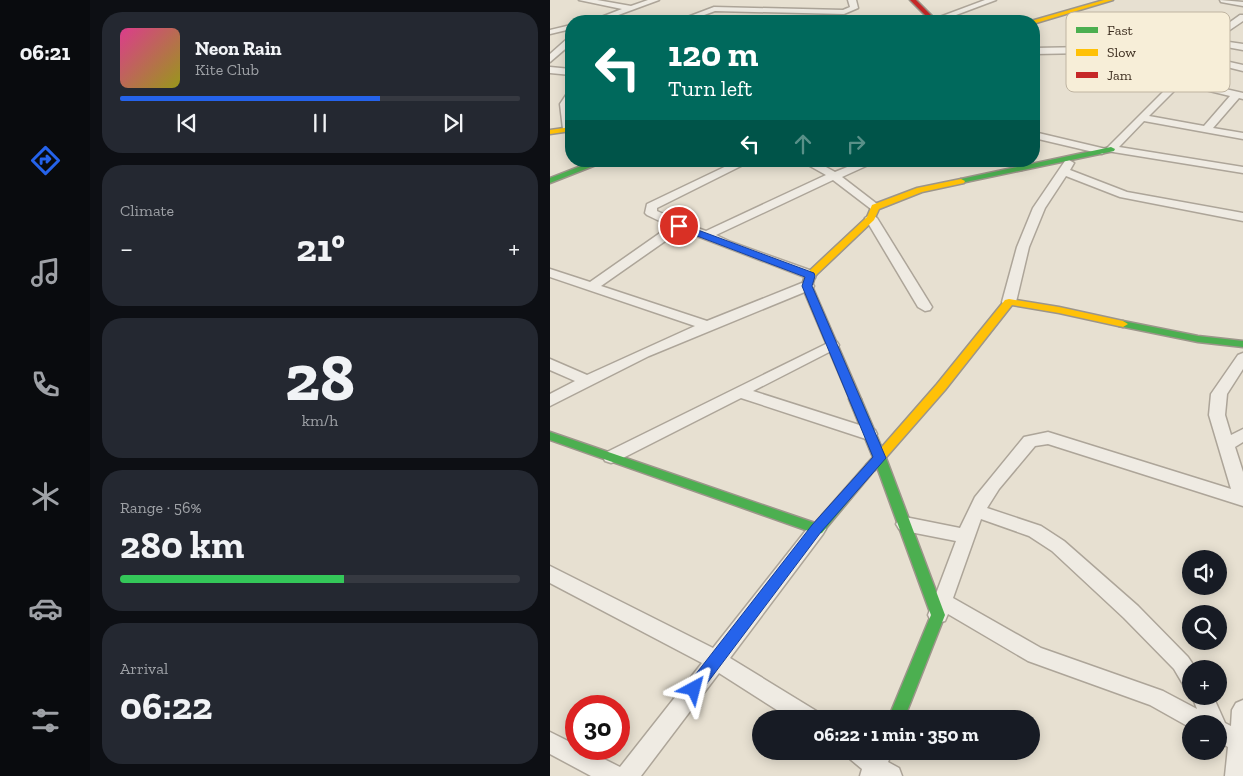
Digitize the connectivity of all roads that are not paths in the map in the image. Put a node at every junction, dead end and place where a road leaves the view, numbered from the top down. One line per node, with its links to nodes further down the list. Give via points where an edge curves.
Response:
1 (582, 0): 10 (street)
2 (655, 0): 10 (street)
3 (734, 0): 11 (street)
4 (852, 0): 11 (street, via 854,8 834,14)
5 (913, 0): 16 (street)
6 (992, 0): 17 (street)
7 (1110, 0): 12 (street)
8 (1224, 0): 9 (street)
9 (1243, 4)
10 (633, 8): 14 (street)
11 (714, 9): 15 (street)
12 (1069, 12)
13 (1066, 13): 19 (street)
14 (613, 15)
15 (698, 15)
16 (927, 15)
17 (950, 15)
18 (1242, 19): 20 (street)
19 (1040, 20)
20 (1230, 27)
21 (565, 28): 22 (street)
22 (550, 32)
23 (565, 45): 28 (street)
24 (1230, 45): 25 (street)
25 (1243, 47)
26 (1040, 51): 27 (street)
27 (1066, 51)
28 (550, 59)
29 (1230, 65): 30 (street)
30 (1243, 68)
31 (550, 70): 32 (street)
32 (565, 71)
33 (1168, 92): 35 (street)
34 (1240, 95): 37 (street)
35 (1142, 118): 37 (street); 41 (street)
36 (565, 130): 38 (street)
37 (1207, 130): 40 (street)
38 (550, 132)
39 (1040, 136): 41 (street)
40 (1243, 136)
41 (1107, 150): 42 (street); 49 (street)
42 (1073, 158): 43 (street); 50 (street)
43 (1040, 164)
44 (587, 167): 52 (street)
45 (733, 167): 55 (street, via 651,206 650,213)
46 (818, 167): 51 (street)
47 (855, 167): 51 (street)
48 (1022, 167): 53 (street, via 920,190)
49 (1243, 170)
50 (1064, 171): 54 (street, via 1124,195); 60 (street, via 1039,208 1023,247)
51 (833, 175): 53 (street); 56 (street)
52 (552, 181)
53 (873, 213): 58 (street); 61 (street)
54 (1243, 217)
55 (679, 226): 56 (street); 59 (street)
56 (707, 235): 58 (street)
57 (550, 273): 59 (street)
58 (808, 281): 62 (street); 64 (street)
59 (592, 286): 62 (street)
60 (1009, 302): 63 (street, via 1064,310 1165,335); 75 (street)
61 (925, 307)
62 (706, 325): 67 (street)
63 (1243, 344)
64 (832, 346): 68 (street); 70 (street)
65 (1243, 358): 73 (street, via 1219,394 1217,415)
66 (550, 364): 67 (street)
67 (586, 380): 69 (street)
68 (740, 392): 70 (street); 74 (street)
69 (550, 401)
70 (869, 434): 75 (street)
71 (1243, 435): 73 (street)
72 (550, 436): 74 (street)
73 (1226, 446): 76 (street)
74 (611, 457): 79 (street)
75 (880, 458): 78 (street); 79 (street)
76 (1243, 500): 77 (street, via 1048,438 1035,439 1024,448 993,485)
77 (977, 511): 80 (street); 84 (street, via 1035,531 1058,546 1131,612)
78 (905, 524): 80 (street); 82 (street)
79 (817, 529): 83 (street)
80 (967, 536): 82 (street)
81 (550, 574): 83 (street)
82 (941, 609): 86 (street); 88 (street, via 1035,654 1156,698)
83 (716, 660): 85 (street); 95 (street)
84 (1182, 665)
85 (796, 710)
86 (900, 710)
87 (1243, 710): 90 (street)
88 (1188, 715)
89 (1227, 735): 90 (street)
90 (1238, 741): 96 (street)
91 (550, 743): 94 (street)
92 (870, 760): 93 (street)
93 (880, 768)
94 (614, 776)
95 (627, 776)
96 (1236, 776)

